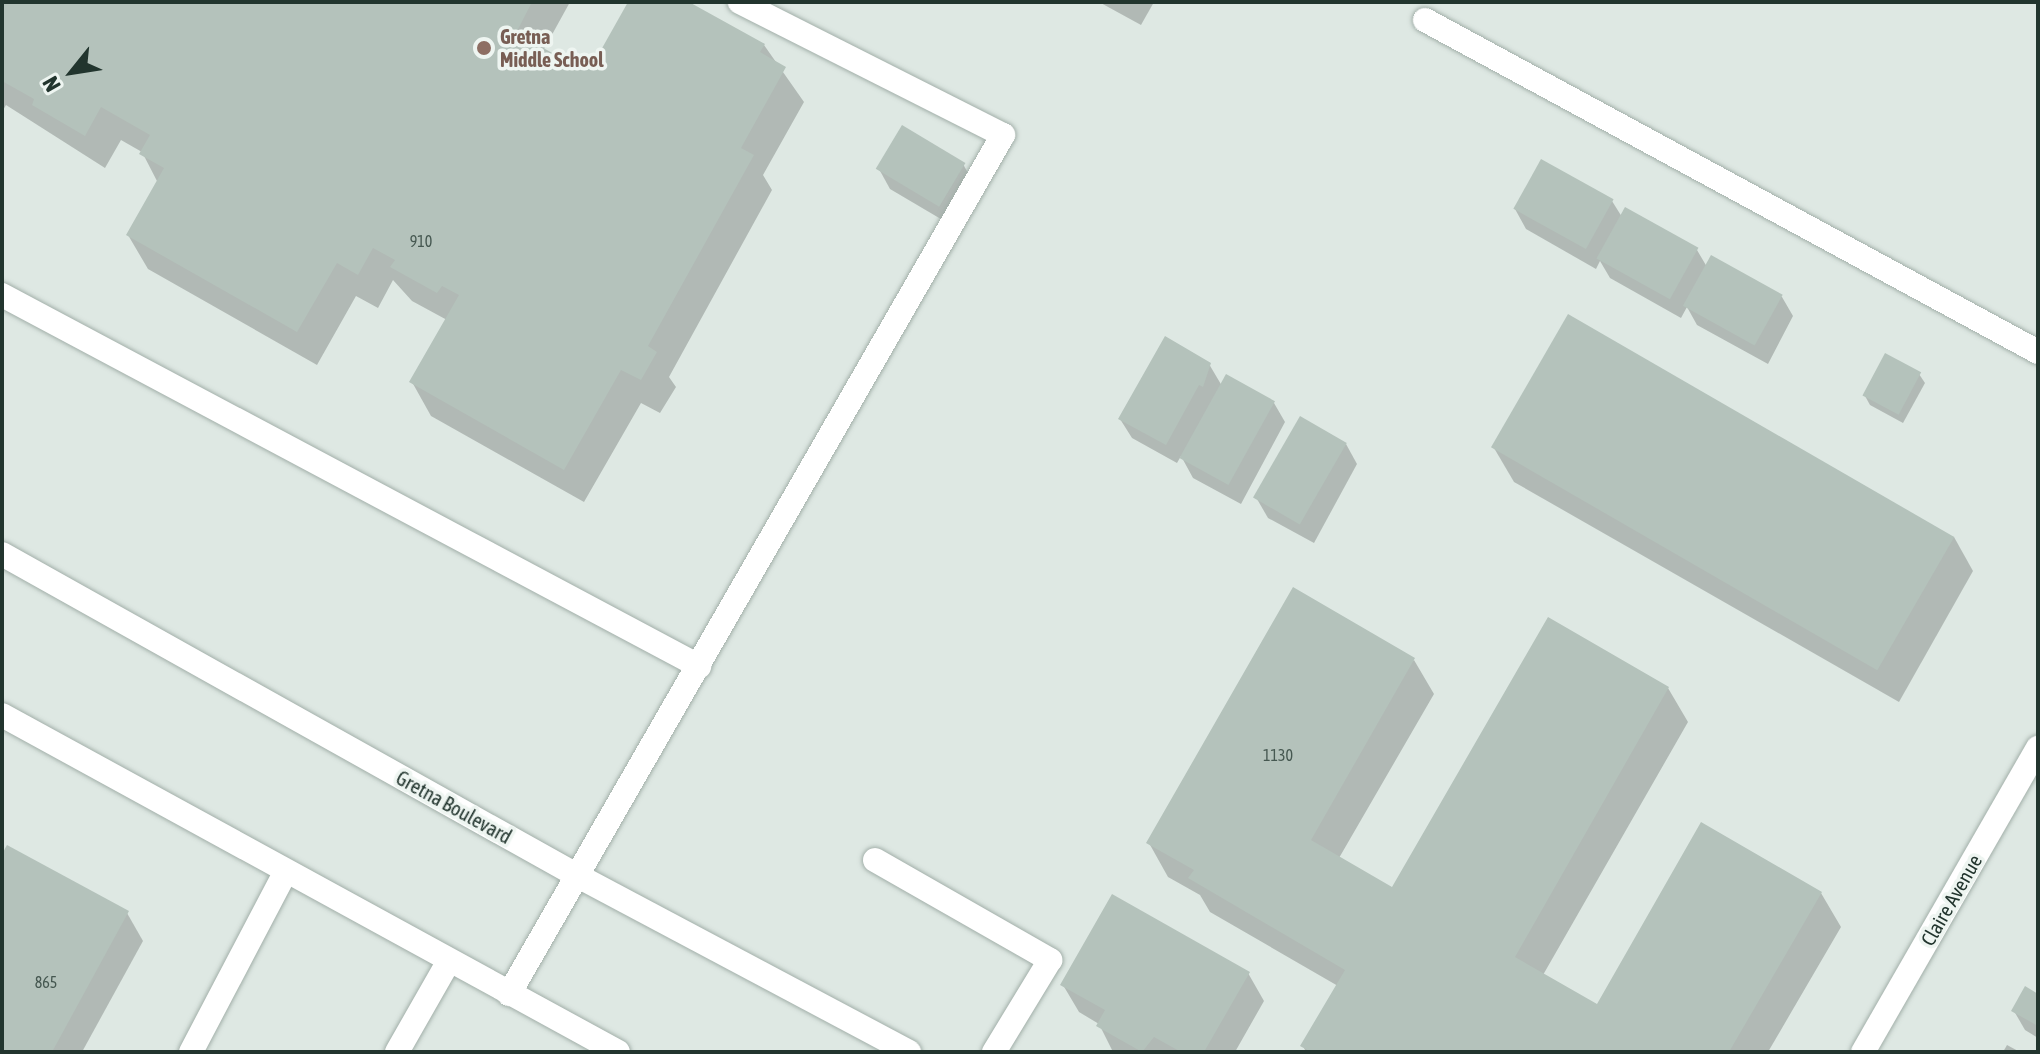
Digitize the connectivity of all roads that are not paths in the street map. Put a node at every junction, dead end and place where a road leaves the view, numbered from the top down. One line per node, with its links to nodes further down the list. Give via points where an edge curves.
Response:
1 (740, 2): 6 (street, via 1003,135)
2 (1425, 20): 4 (street)
3 (2, 295): 6 (street)
4 (2038, 352)
5 (2, 554): 11 (street, Gretna Boulevard)
6 (699, 666): 11 (street)
7 (2, 715): 10 (street)
8 (2038, 748): 19 (street, Claire Avenue)
9 (875, 860): 18 (street, via 1050,960)
10 (286, 871): 12 (street); 15 (street)
11 (578, 876): 13 (street); 17 (street, Gretna Boulevard)
12 (449, 961): 13 (street); 14 (street)
13 (509, 994): 16 (street)
14 (402, 1050)
15 (191, 1052)
16 (618, 1052)
17 (909, 1052)
18 (994, 1052)
19 (1863, 1052)

